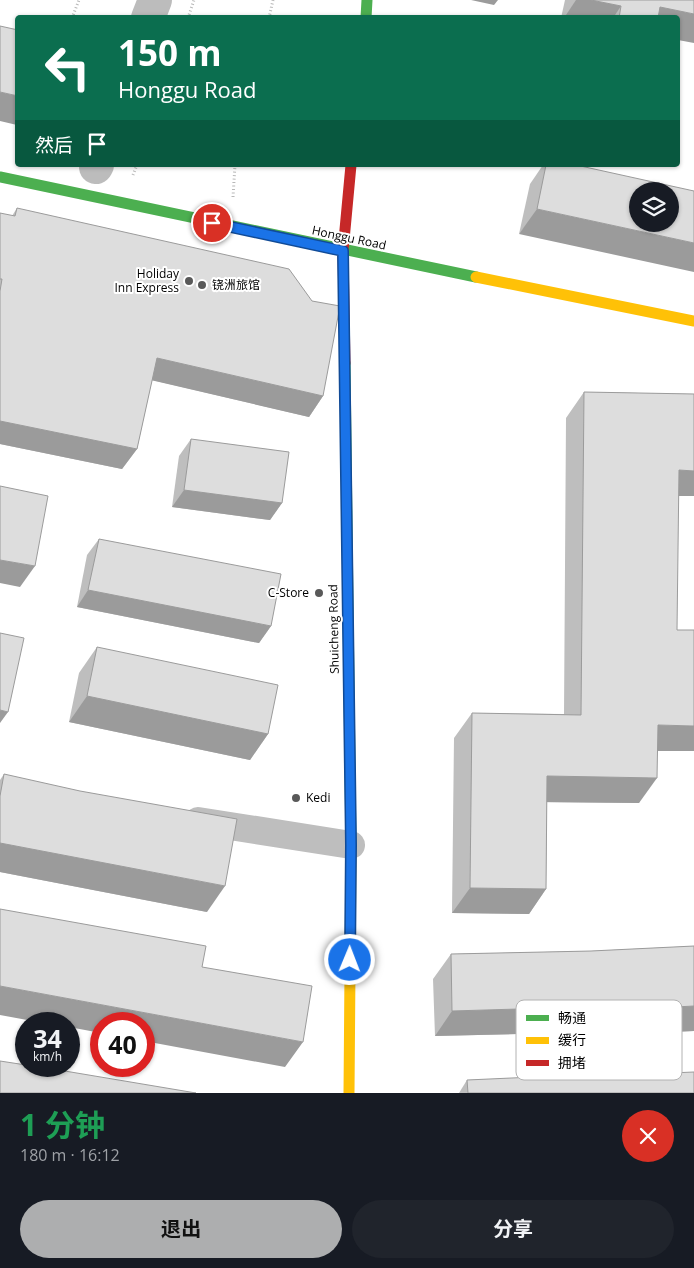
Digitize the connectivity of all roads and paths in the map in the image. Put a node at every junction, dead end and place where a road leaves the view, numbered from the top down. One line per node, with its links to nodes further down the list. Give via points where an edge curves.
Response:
1 (79, 0): 5 (path)
2 (194, 0): 6 (path)
3 (273, 0): 7 (path)
4 (367, 0): 8 (street)
5 (73, 15)
6 (189, 15)
7 (270, 15)
8 (366, 15)
9 (351, 167): 11 (street, Shuicheng Road)
10 (0, 176): 11 (street, Honggu Road)
11 (343, 251): 12 (street, Honggu Road); 14 (street, Shuicheng Road)
12 (694, 321)
13 (174, 817): 14 (street)
14 (351, 845): 15 (street, Shuicheng Road)
15 (349, 1093)

